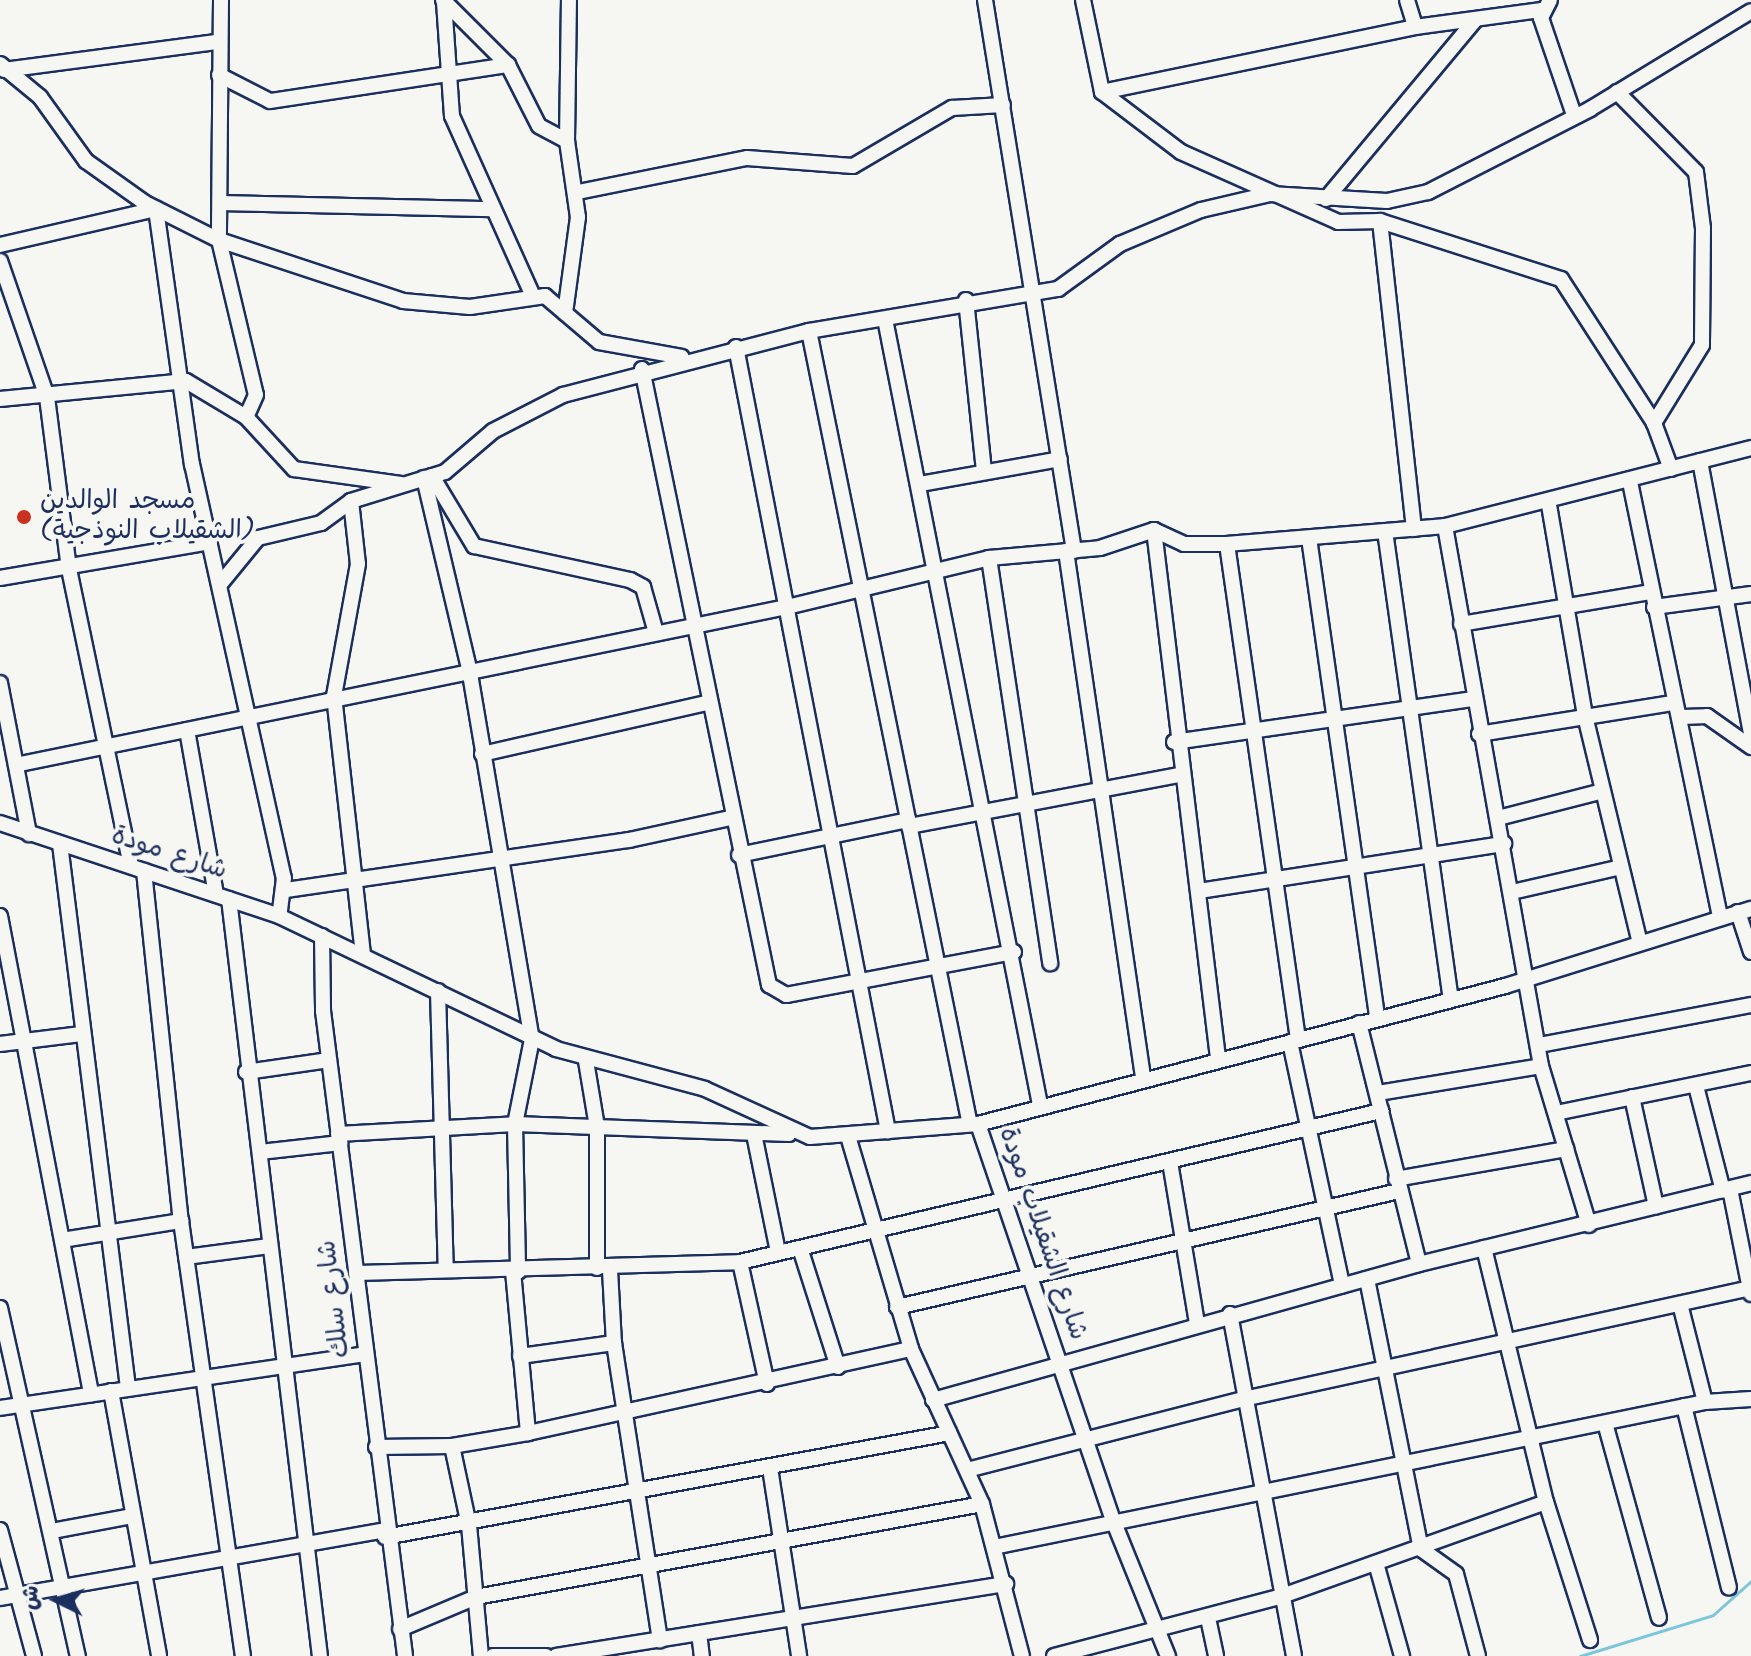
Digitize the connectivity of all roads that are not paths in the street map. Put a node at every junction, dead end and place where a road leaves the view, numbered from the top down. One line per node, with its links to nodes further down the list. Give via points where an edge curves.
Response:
1 (221, 0): 11 (street)
2 (569, 0): 20 (street)
3 (985, 0): 18 (street)
4 (1083, 0): 16 (street)
5 (1407, 0): 10 (street)
6 (444, 1): 12 (street); 14 (street)
7 (1545, 5): 9 (street); 19 (street)
8 (1751, 11): 17 (street)
9 (1475, 20): 10 (street); 23 (street)
10 (1415, 27): 16 (street)
11 (218, 42): 13 (street); 15 (street)
12 (508, 65): 14 (street); 20 (street, via 539,126)
13 (3, 68): 25 (street, via 40,97 86,161)
14 (447, 74): 15 (street, via 270,101); 26 (street, via 452,116)
15 (219, 75): 24 (street)
16 (1102, 92): 22 (street, via 1181,152)
17 (1617, 92): 19 (street); 44 (street, via 1696,172 1702,214 1702,345)
18 (1003, 105): 21 (street, via 952,108 853,166 747,158); 31 (street)
19 (1574, 115): 23 (street, via 1428,192 1387,201)
20 (567, 141): 21 (street)
21 (578, 192): 34 (street, via 577,262)
22 (1270, 194): 23 (street); 27 (street, via 1338,222); 31 (street, via 1201,210 1120,244 1058,289)
23 (1326, 199)
24 (220, 203): 26 (street); 28 (street)
25 (156, 209): 28 (street); 29 (street); 40 (street)
26 (493, 209): 32 (street)
27 (1380, 221): 44 (street, via 1561,279); 57 (street)
28 (219, 240): 32 (street, via 403,301 470,307); 43 (street, via 256,395)
29 (0, 245)
30 (0, 261): 41 (street)
31 (1037, 289): 33 (street); 46 (street)
32 (533, 296): 34 (street, via 551,298)
33 (966, 300): 35 (street); 49 (street)
34 (565, 313): 38 (street, via 599,342)
35 (885, 319): 36 (street); 53 (street)
36 (809, 331): 37 (street); 69 (street)
37 (736, 347): 38 (street); 73 (street)
38 (687, 358): 39 (street)
39 (642, 369): 50 (street, via 504,424); 75 (street)
40 (186, 381): 41 (street); 43 (street); 61 (street, via 192,464)
41 (47, 397): 42 (street); 66 (street)
42 (0, 399)
43 (246, 417): 52 (street, via 294,469)
44 (1654, 423): 48 (street)
45 (1751, 448): 47 (street)
46 (1060, 459): 49 (street); 63 (street)
47 (1700, 461): 48 (street); 71 (street)
48 (1671, 469): 51 (street)
49 (984, 472): 53 (street)
50 (428, 477): 52 (street); 77 (street, via 474,546 630,580 643,587); 78 (street)
51 (1630, 482): 55 (street); 72 (street)
52 (405, 484): 54 (street)
53 (920, 484): 65 (street)
54 (351, 501): 68 (street, via 321,523 258,538); 80 (street, via 358,564)
55 (1549, 505): 56 (street); 74 (street)
56 (1445, 526): 57 (street); 76 (street)
57 (1414, 529): 59 (street)
58 (1154, 530): 62 (street, via 1184,544); 63 (street); 93 (street)
59 (1385, 531): 60 (street); 84 (street)
60 (1309, 538): 62 (street); 88 (street)
61 (210, 542): 66 (street); 68 (street)
62 (1227, 544): 89 (street)
63 (1070, 551): 64 (street); 99 (street)
64 (989, 558): 65 (street); 101 (street)
65 (939, 568): 69 (street); 102 (street)
66 (69, 569): 67 (street); 94 (street)
67 (0, 578)
68 (221, 583): 85 (street)
69 (860, 588): 73 (street); 106 (street)
70 (1751, 594): 71 (street)
71 (1728, 597): 72 (street); 91 (street)
72 (1652, 599): 74 (street); 83 (street)
73 (787, 607): 75 (street); 108 (street)
74 (1567, 608): 76 (street); 86 (street)
75 (696, 624): 77 (street); 82 (street)
76 (1461, 624): 81 (street)
77 (655, 629): 78 (street)
78 (469, 668): 80 (street); 96 (street)
79 (0, 683): 97 (street)
80 (334, 696): 85 (street); 117 (street)
81 (1472, 699): 84 (street); 92 (street)
82 (710, 702): 96 (street); 103 (street)
83 (1673, 703): 86 (street); 87 (street)
84 (1408, 709): 88 (street); 112 (street)
85 (246, 714): 90 (street); 119 (street)
86 (1585, 716): 92 (street); 100 (street)
87 (1682, 717): 95 (street, via 1707,716); 126 (street)
88 (1332, 719): 89 (street); 116 (street)
89 (1256, 729): 93 (street); 118 (street)
90 (187, 730): 94 (street); 122 (street)
91 (1751, 733)
92 (1479, 734): 104 (street)
93 (1174, 742): 98 (street)
94 (111, 747): 97 (street); 115 (street)
95 (1751, 747)
96 (482, 754): 113 (street)
97 (20, 764): 107 (street)
98 (1179, 775): 99 (street); 120 (street)
99 (1099, 787): 101 (street); 153 (street)
100 (1603, 791): 104 (street); 114 (street)
101 (1027, 804): 102 (street); 132 (street)
102 (987, 813): 106 (street); 129 (street)
103 (730, 818): 111 (street); 113 (street)
104 (1498, 818): 110 (street)
105 (0, 823): 107 (street, شارع مودة)
106 (909, 823): 108 (street); 133 (street)
107 (29, 834): 109 (street, شارع مودة)
108 (828, 836): 111 (street); 135 (street)
109 (60, 844): 115 (street, شارع مودة); 141 (street)
110 (1504, 844): 112 (street); 121 (street)
111 (739, 855): 135 (street, via 769,985 786,995)
112 (1430, 858): 116 (street); 137 (street)
113 (500, 859): 117 (street); 142 (street)
114 (1621, 867): 121 (street); 128 (street)
115 (138, 869): 122 (street, شارع مودة); 179 (street)
116 (1352, 869): 118 (street); 139 (street)
117 (360, 879): 119 (street); 131 (street)
118 (1276, 879): 120 (street); 144 (street)
119 (286, 890): 125 (street)
120 (1199, 891): 147 (street)
121 (1512, 892): 134 (street)
122 (222, 896): 125 (street, شارع مودة); 151 (street)
123 (1744, 910): 126 (street); 130 (street)
124 (0, 916): 143 (street)
125 (279, 916): 127 (street, شارع مودة)
126 (1720, 917): 128 (street)
127 (322, 936): 131 (street, شارع الشقيلاب مودة); 148 (street, شارع سلك)
128 (1639, 940): 134 (street)
129 (1014, 952): 133 (street); 157 (street)
130 (1751, 952)
131 (363, 955): 136 (street, شارع الشقيلاب مودة)
132 (1050, 963)
133 (939, 967): 135 (street); 160 (street)
134 (1525, 978): 137 (street); 146 (street)
135 (855, 981): 165 (street)
136 (438, 991): 142 (street, شارع الشقيلاب مودة); 162 (street)
137 (1451, 999): 139 (street)
138 (1751, 1005): 146 (street)
139 (1377, 1018): 140 (street)
140 (1359, 1023): 144 (street); 155 (street)
141 (81, 1034): 143 (street); 181 (street)
142 (532, 1039): 149 (street, شارع الشقيلاب مودة); 161 (street)
143 (20, 1040): 145 (street); 183 (street)
144 (1294, 1041): 147 (street); 164 (street)
145 (0, 1044)
146 (1539, 1045): 150 (street)
147 (1218, 1058): 153 (street)
148 (329, 1060): 151 (street); 169 (street, شارع سلك)
149 (586, 1061): 163 (street); 167 (street, شارع الشقيلاب مودة, via 705,1089)
150 (1541, 1066): 155 (street); 159 (street)
151 (246, 1072): 171 (street)
152 (1751, 1073): 154 (street)
153 (1143, 1077): 157 (street)
154 (1696, 1086): 156 (street); 175 (street)
155 (1378, 1093): 158 (street)
156 (1632, 1097): 159 (street); 177 (street)
157 (1040, 1105): 160 (street)
158 (1381, 1111): 164 (street); 174 (street)
159 (1556, 1113): 170 (street)
160 (973, 1122): 165 (street, شارع الشقيلاب مودة); 176 (street, شارع الشقيلاب مودة)
161 (515, 1124): 162 (street); 163 (street); 194 (street)
162 (443, 1125): 169 (street); 193 (street)
163 (597, 1127): 166 (street); 192 (street)
164 (1308, 1130): 172 (street); 178 (street)
165 (888, 1131): 168 (street, شارع الشقيلاب مودة)
166 (754, 1134): 167 (street); 188 (street)
167 (801, 1134): 168 (street, شارع الشقيلاب مودة)
168 (848, 1136): 182 (street)
169 (339, 1138): 171 (street); 195 (street, شارع سلك)
170 (1566, 1149): 174 (street); 180 (street)
171 (260, 1152): 185 (street)
172 (1170, 1162): 176 (street); 184 (street)
173 (1751, 1183): 175 (street)
174 (1398, 1185): 178 (street); 191 (street)
175 (1726, 1190): 177 (street); 199 (street)
176 (1008, 1204): 182 (street); 196 (street, شارع الشقيلاب مودة)
177 (1656, 1206): 180 (street)
178 (1323, 1210): 184 (street); 198 (street)
179 (181, 1221): 181 (street); 189 (street)
180 (1589, 1225): 187 (street)
181 (105, 1233): 183 (street); 216 (street)
182 (875, 1233): 186 (street); 201 (street)
183 (62, 1240): 218 (street)
184 (1182, 1245): 196 (street); 204 (street)
185 (269, 1246): 189 (street); 211 (street)
186 (800, 1248): 188 (street); 212 (street)
187 (1484, 1248): 191 (street); 205 (street)
188 (778, 1252): 190 (street)
189 (186, 1257): 214 (street)
190 (740, 1262): 192 (street); 215 (street)
191 (1419, 1264): 197 (street)
192 (604, 1269): 194 (street); 206 (street)
193 (446, 1270): 194 (street); 195 (street)
194 (516, 1271): 209 (street)
195 (356, 1273): 208 (street, شارع سلك)
196 (1035, 1279): 201 (street); 210 (street, شارع الشقيلاب مودة)
197 (1367, 1279): 198 (street); 213 (street)
198 (1342, 1285): 202 (street)
199 (1750, 1290): 200 (street)
200 (1680, 1304): 205 (street); 222 (street)
201 (897, 1307): 207 (street)
202 (1230, 1314): 204 (street); 219 (street)
203 (1, 1317): 223 (street)
204 (1197, 1323): 210 (street)
205 (1510, 1342): 213 (street); 231 (street)
206 (614, 1343): 209 (street); 226 (street)
207 (911, 1349): 212 (street); 221 (street)
208 (365, 1354): 211 (street); 233 (street, شارع سلك)
209 (520, 1356): 228 (street)
210 (1060, 1360): 221 (street); 230 (street, شارع الشقيلاب مودة)
211 (286, 1363): 214 (street); 247 (street)
212 (838, 1367): 215 (street)
213 (1384, 1368): 219 (street); 234 (street)
214 (202, 1377): 216 (street); 251 (street)
215 (767, 1384): 226 (street)
216 (128, 1388): 217 (street)
217 (111, 1391): 218 (street); 241 (street)
218 (91, 1394): 223 (street)
219 (1248, 1398): 230 (street); 238 (street)
220 (1751, 1399): 222 (street)
221 (933, 1400): 229 (street)
222 (1705, 1402): 224 (street)
223 (23, 1403): 225 (street); 245 (street)
224 (1684, 1406): 227 (street); 257 (street)
225 (0, 1408)
226 (628, 1414): 228 (street); 237 (street)
227 (1605, 1423): 231 (street); 263 (street)
228 (528, 1433): 232 (street)
229 (950, 1433): 235 (street); 236 (street)
230 (1085, 1438): 236 (street); 242 (street, شارع الشقيلاب مودة)
231 (1530, 1438): 234 (street); 239 (street)
232 (452, 1446): 233 (street); 243 (street)
233 (376, 1447): 246 (street, شارع سلك)
234 (1401, 1464): 238 (street); 250 (street)
235 (770, 1468): 237 (street); 248 (street)
236 (967, 1470): 240 (street)
237 (638, 1490): 243 (street); 253 (street)
238 (1262, 1493): 242 (street); 259 (street)
239 (1546, 1502): 250 (street); 269 (street)
240 (982, 1504): 248 (street); 249 (street)
241 (132, 1516): 245 (street); 254 (street)
242 (1113, 1520): 249 (street); 266 (street, شارع الشقيلاب مودة)
243 (469, 1525): 246 (street); 260 (street)
244 (0, 1530): 258 (street)
245 (52, 1531): 256 (street)
246 (384, 1533): 247 (street); 265 (street, شارع سلك)
247 (304, 1544): 251 (street); 274 (street)
248 (782, 1545): 253 (street); 264 (street)
249 (994, 1547): 255 (street)
250 (1421, 1549): 252 (street); 288 (street, via 1456,1574)
251 (228, 1559): 254 (street); 273 (street)
252 (1376, 1563): 259 (street); 287 (street)
253 (650, 1570): 260 (street); 268 (street)
254 (142, 1573): 256 (street); 272 (street)
255 (1006, 1584): 264 (street); 282 (street)
256 (63, 1587): 258 (street); 271 (street)
257 (1729, 1588)
258 (16, 1595): 261 (street); 270 (street)
259 (1282, 1596): 262 (street); 286 (street)
260 (476, 1597): 265 (street); 276 (street)
261 (0, 1598)
262 (1208, 1618): 266 (street); 285 (street)
263 (1659, 1618)
264 (793, 1619): 267 (street); 281 (street)
265 (400, 1629): 275 (street, شارع سلك)
266 (1161, 1631): 283 (street); 284 (street, شارع الشقيلاب مودة)
267 (699, 1633): 268 (street); 280 (street)
268 (660, 1640): 279 (street)
269 (1590, 1640)
270 (34, 1656)
271 (78, 1656)
272 (159, 1656)
273 (243, 1656)
274 (320, 1656)
275 (405, 1656)
276 (481, 1656)
277 (493, 1656): 278 (street)
278 (546, 1656)
279 (556, 1656)
280 (702, 1656)
281 (799, 1656)
282 (1022, 1656)
283 (1054, 1656)
284 (1168, 1656)
285 (1216, 1656)
286 (1294, 1656)
287 (1402, 1656)
288 (1478, 1656)

